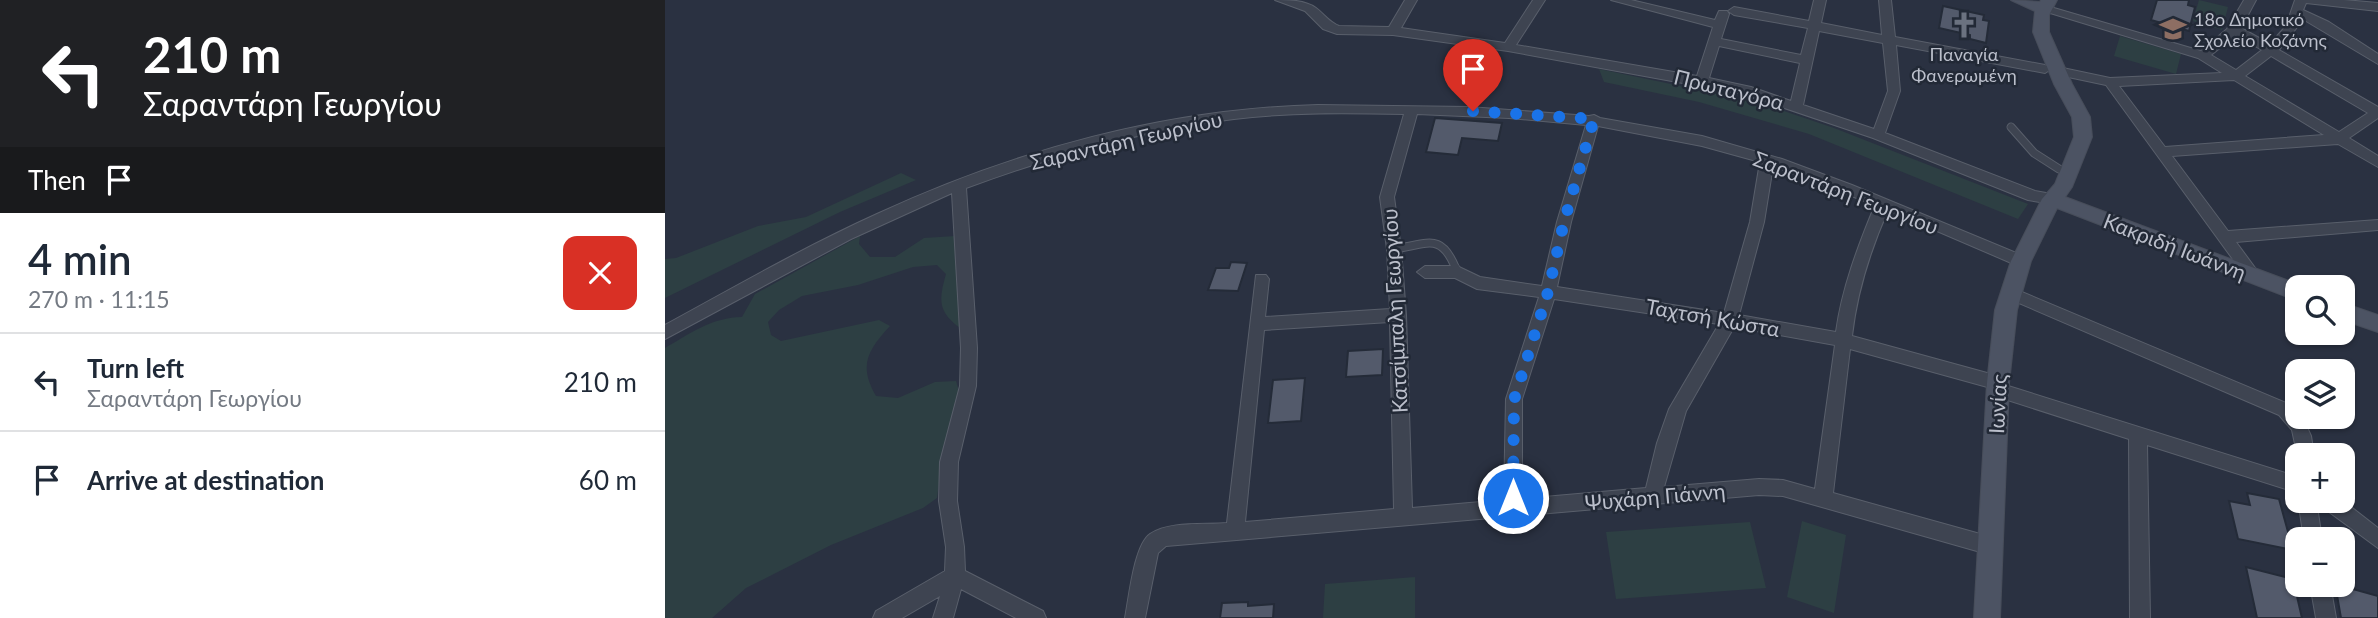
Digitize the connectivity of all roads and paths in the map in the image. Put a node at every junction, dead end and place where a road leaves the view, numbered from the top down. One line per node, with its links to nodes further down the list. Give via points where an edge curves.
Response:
1 (1281, 0): 17 (street, Πρωταγόρα, via 1309,8 1337,30)
2 (1411, 0): 17 (street)
3 (1539, 0): 20 (street)
4 (1617, 0): 11 (street)
5 (1820, 0): 15 (street)
6 (1868, 0): 9 (street)
7 (2250, 0): 16 (street)
8 (2310, 0): 13 (street)
9 (1885, 1): 18 (street)
10 (2036, 3): 22 (street); 25 (main road, Ιωνίας)
11 (1667, 6): 14 (street)
12 (2299, 6): 21 (street, via 2287,35); 24 (street)
13 (2378, 7)
14 (1725, 17): 15 (street); 19 (street)
15 (1814, 26): 18 (street); 23 (street)
16 (2233, 28): 21 (street); 22 (street)
17 (1393, 31): 20 (street, Πρωταγόρα)
18 (1890, 40): 25 (street); 34 (street, via 1893,91)
19 (1714, 41): 23 (street); 27 (street)
20 (1508, 47): 27 (street, Πρωταγόρα)
21 (2273, 51): 26 (street); 31 (street)
22 (2202, 55): 26 (street)
23 (1806, 60): 29 (street)
24 (2378, 60)
25 (2051, 70): 28 (street); 39 (main road, Ιωνίας, via 2071,126); 42 (main road, Ιωνίας, via 2077,109 2083,128 2081,145 2063,187)
26 (2237, 76): 28 (street); 35 (street)
27 (1702, 80): 29 (street, Πρωταγόρα)
28 (2110, 82): 36 (street)
29 (1795, 106): 34 (street, Πρωταγόρα)
30 (1412, 110): 32 (street, Σαραντάρη Γεωργίου); 40 (street, Σαραντάρη Γεωργίου, via 1293,110 1209,118 1049,155); 45 (street, Κατσίμπαλη Γεωργίου, via 1387,197)
31 (2378, 112): 35 (street)
32 (1594, 119): 37 (street, Σαραντάρη Γεωργίου); 52 (street)
33 (2011, 127): 39 (lane, via 2034,153)
34 (1878, 135): 42 (street, Πρωταγόρα)
35 (2338, 139): 36 (street); 38 (street)
36 (2162, 152): 44 (street)
37 (1767, 159): 41 (street, Σαραντάρη Γεωργίου); 56 (street)
38 (2378, 162)
39 (2059, 169): 42 (main road, Ιωνίας)
40 (959, 185): 59 (street, Σαραντάρη Γεωργίου, via 867,223); 73 (street, via 969,348 968,386 949,462)
41 (1883, 204): 46 (street, Σαραντάρη Γεωργίου); 60 (street, via 1855,275)
42 (2049, 206): 46 (main road, Ιωνίας); 49 (main road, Κακριδή Ιωάννη)
43 (2376, 228): 44 (street)
44 (2224, 237): 49 (street)
45 (1394, 249): 48 (lane, via 1438,243 1448,248); 54 (street, Κατσίμπαλη Γεωργίου)
46 (2022, 257): 53 (main road, Ιωνίας)
47 (1425, 272): 48 (street, Ταχτσή Κώστα)
48 (1457, 272): 52 (street, Ταχτσή Κώστα, via 1477,283)
49 (2253, 276): 51 (main road, Κακριδή Ιωάννη)
50 (1261, 279): 57 (street)
51 (2285, 288)
52 (1548, 292): 56 (street, Ταχτσή Κώστα); 67 (street, via 1514,400)
53 (2010, 293): 61 (main road, Ιωνίας); 63 (street, via 2285,410 2301,428)
54 (1398, 315): 57 (street); 69 (street, Κατσίμπαλη Γεωργίου)
55 (2355, 315): 58 (main road)
56 (1730, 320): 60 (street, Ταχτσή Κώστα); 65 (street, via 1678,409)
57 (1256, 324): 70 (street)
58 (2378, 324)
59 (665, 333)
60 (1843, 340): 61 (street, Ταχτσή Κώστα); 66 (street)
61 (1998, 387): 62 (street, Ταχτσή Κώστα); 72 (main road, Ιωνίας)
62 (2138, 435): 64 (street, Ταχτσή Κώστα); 80 (street)
63 (2303, 443)
64 (2285, 481)
65 (1653, 496): 66 (street, Ψυχάρη Γιάννη, via 1759,486); 67 (street, Ψυχάρη Γιάννη)
66 (1823, 498): 72 (street, Ψυχάρη Γιάννη)
67 (1513, 507): 69 (street, Ψυχάρη Γιάννη)
68 (2344, 513): 71 (street)
69 (1403, 516): 70 (street, Ψυχάρη Γιάννη)
70 (1235, 531): 78 (street, Ψυχάρη Γιάννη, via 1165,537 1149,549)
71 (2378, 539)
72 (1991, 546): 79 (main road, Ιωνίας)
73 (955, 576): 75 (street); 76 (street); 77 (street)
74 (2322, 597): 81 (street)
75 (883, 618)
76 (943, 618)
77 (1036, 618)
78 (1135, 618)
79 (1987, 618)
80 (2140, 618)
81 (2326, 618)

